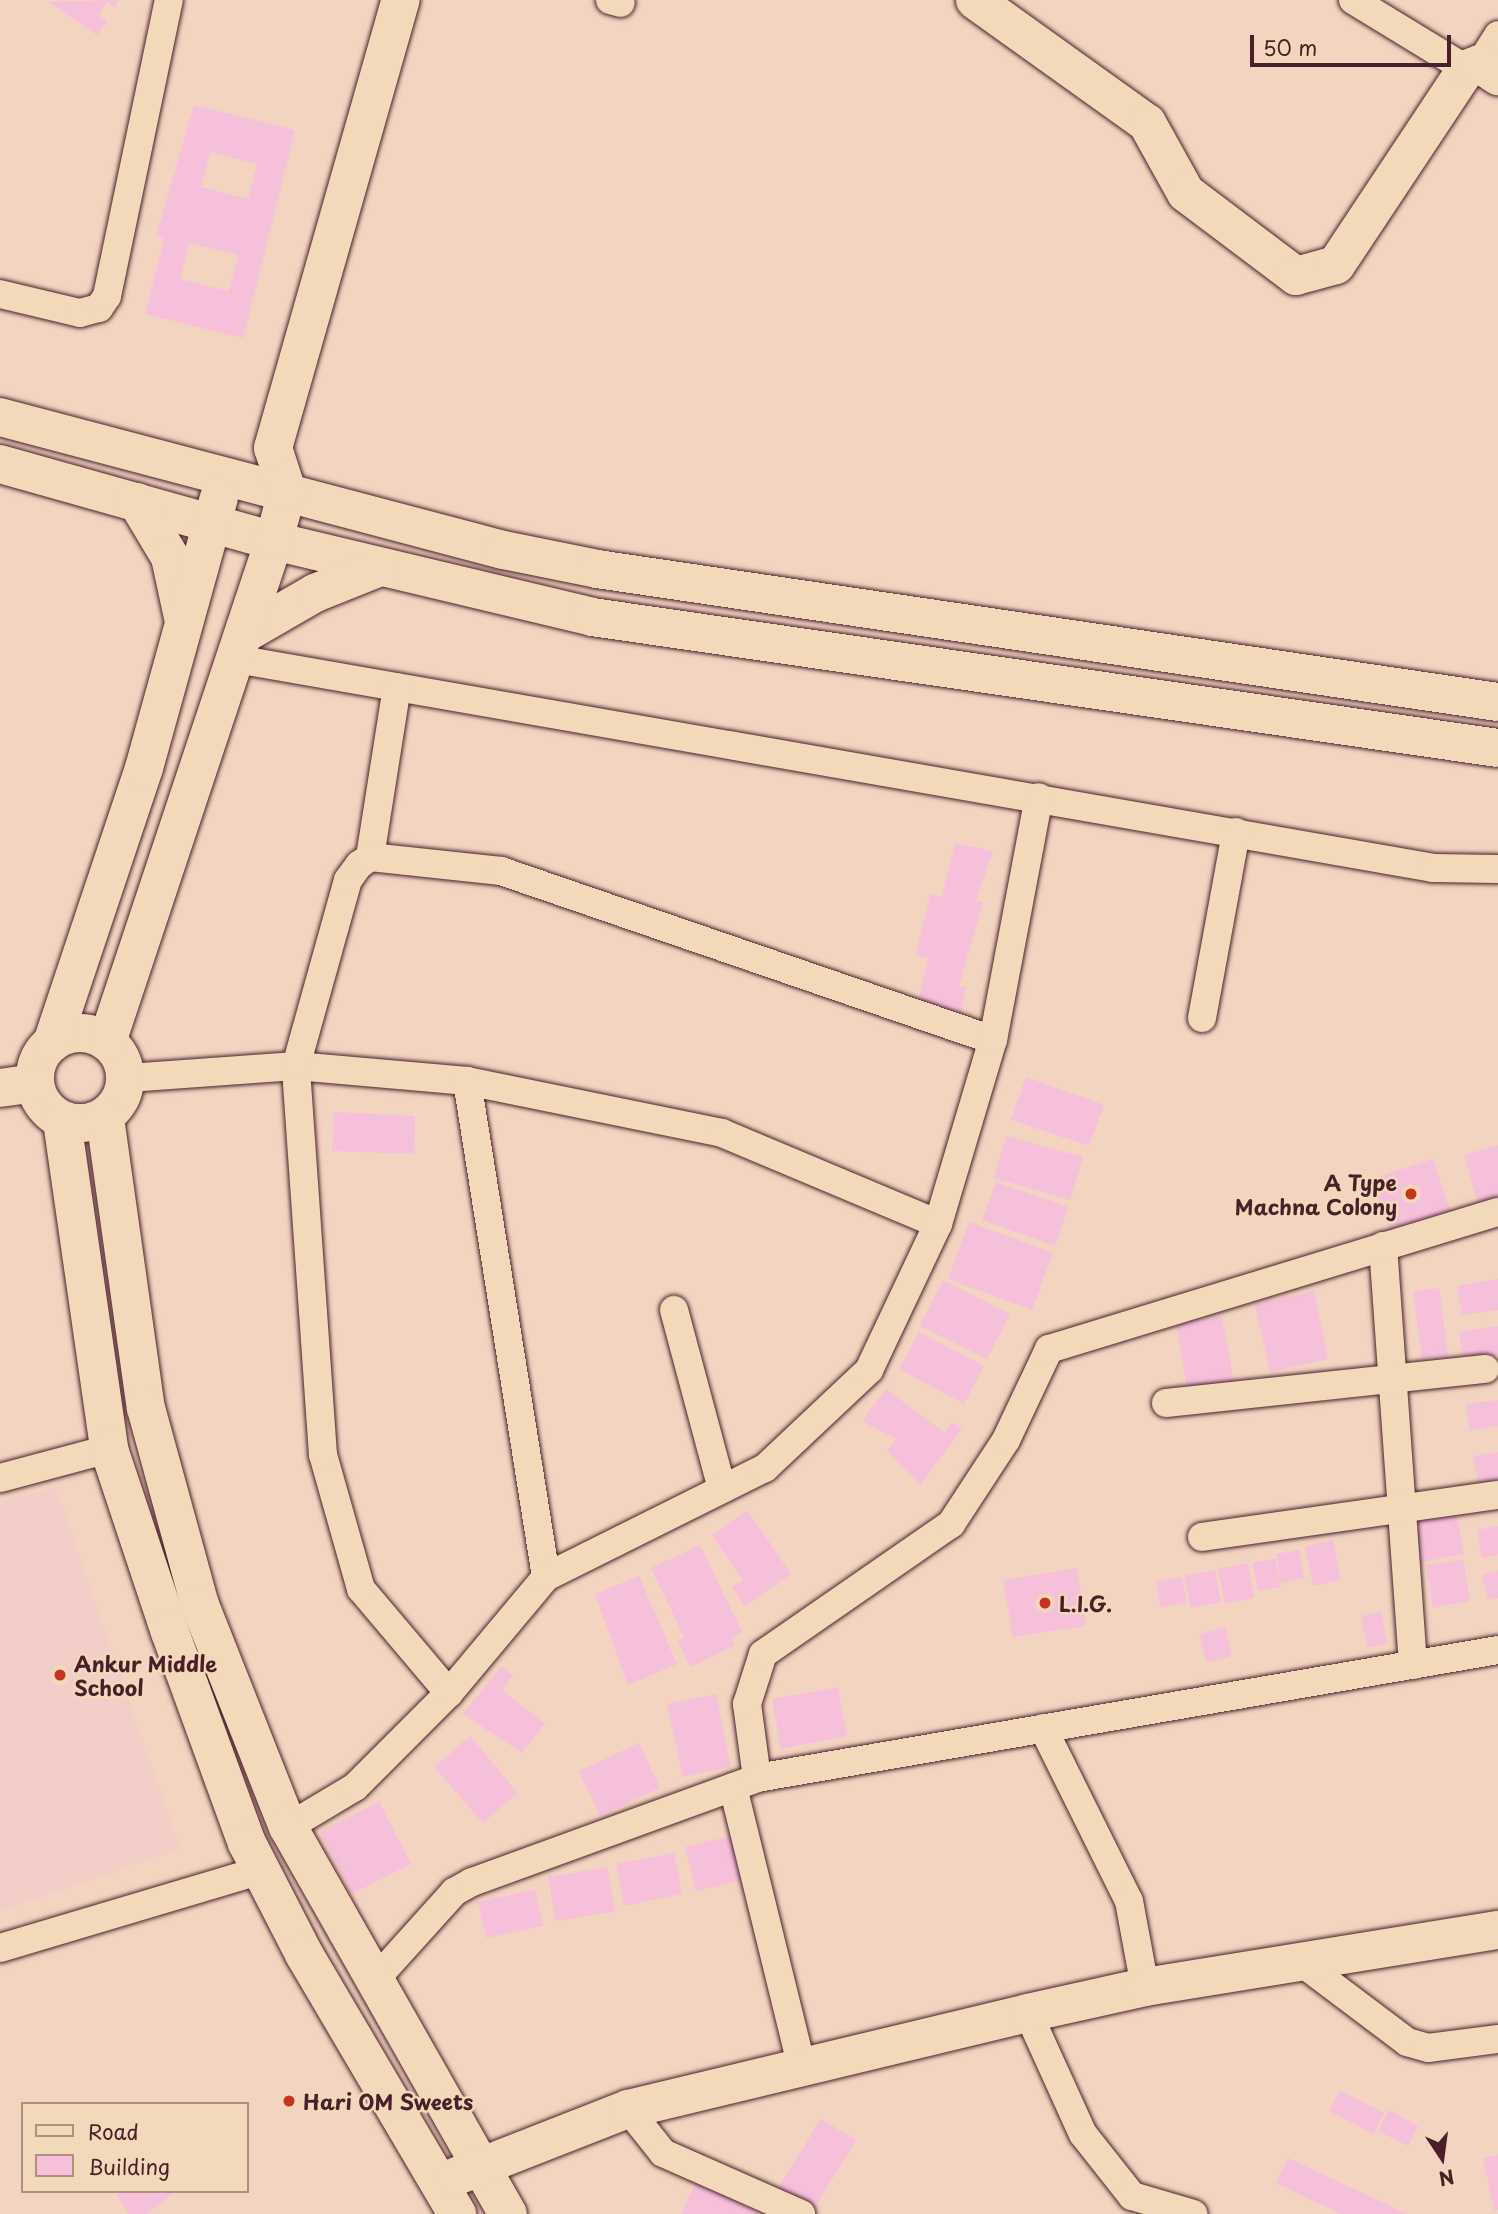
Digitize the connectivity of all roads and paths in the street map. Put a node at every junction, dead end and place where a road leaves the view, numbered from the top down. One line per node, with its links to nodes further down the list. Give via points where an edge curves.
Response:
1 (169, 0): 6 (street, via 107,296 99,308 80,313)
2 (401, 0): 8 (street)
3 (975, 0): 5 (street, via 1147,123 1186,193 1296,276 1336,265)
4 (1353, 0): 5 (street)
5 (1485, 61)
6 (0, 294)
7 (0, 417): 10 (street)
8 (273, 448): 10 (street); 11 (street)
9 (0, 464): 12 (street)
10 (225, 475): 11 (street); 13 (street)
11 (287, 491): 14 (street); 15 (street)
12 (137, 502): 13 (street); 19 (street, via 170,557)
13 (213, 523): 14 (street); 19 (street)
14 (274, 541): 16 (street); 20 (street)
15 (503, 550): 17 (street); 18 (street)
16 (380, 566): 17 (street); 20 (street, via 316,593)
17 (489, 593): 21 (street, via 592,617)
18 (806, 599): 21 (street); 23 (street)
19 (185, 626): 32 (street)
20 (240, 647): 22 (street); 31 (street)
21 (798, 647): 24 (street)
22 (397, 687): 25 (street); 27 (street)
23 (1498, 702)
24 (1498, 748)
25 (1039, 797): 26 (street); 30 (street)
26 (1236, 832): 28 (street, via 1433,868); 29 (street)
27 (370, 857): 30 (street, via 501,871); 33 (street, via 348,880)
28 (1498, 869)
29 (1202, 1018)
30 (993, 1040): 40 (street)
31 (107, 1041): 32 (street, via 79,1033); 34 (street)
32 (52, 1043): 36 (street)
33 (296, 1066): 34 (street); 35 (street); 55 (street, via 323,1455 361,1589)
34 (128, 1078): 37 (street)
35 (467, 1081): 40 (street, via 722,1133); 52 (street)
36 (17, 1085): 38 (street)
37 (105, 1118): 38 (street); 58 (street, via 146,1408 200,1605)
38 (62, 1121): 46 (street)
39 (1498, 1212): 41 (street)
40 (938, 1224): 48 (street, via 869,1370 765,1468)
41 (1383, 1246): 44 (street); 57 (street, via 1044,1353 1006,1440 946,1530 763,1654 747,1704)
42 (674, 1310): 48 (street)
43 (1485, 1369): 44 (street)
44 (1390, 1379): 45 (street); 50 (street)
45 (1166, 1403)
46 (109, 1448): 47 (street); 59 (street, via 170,1632)
47 (0, 1478)
48 (722, 1489): 52 (street)
49 (1498, 1495): 50 (street)
50 (1402, 1508): 51 (street); 54 (street)
51 (1202, 1537)
52 (547, 1577): 55 (street)
53 (1498, 1650): 54 (street)
54 (1413, 1665): 56 (street)
55 (449, 1693): 58 (street, via 355,1787)
56 (1043, 1728): 57 (street); 64 (street, via 1129,1901)
57 (745, 1782): 63 (street, via 472,1882 454,1892); 67 (street)
58 (288, 1827): 63 (street)
59 (261, 1870): 61 (street); 70 (street)
60 (1498, 1930): 62 (street)
61 (0, 1948)
62 (1304, 1965): 64 (street); 66 (street, via 1407,2042 1428,2048)
63 (374, 1981): 69 (street)
64 (1145, 1987): 65 (street)
65 (1028, 2013): 67 (street); 73 (street, via 1083,2134 1132,2196)
66 (1498, 2039)
67 (802, 2067): 68 (street)
68 (628, 2109): 69 (street); 72 (street, via 663,2153)
69 (481, 2166): 70 (street); 71 (street)
70 (448, 2199)
71 (508, 2214)
72 (801, 2214)
73 (1193, 2214)

